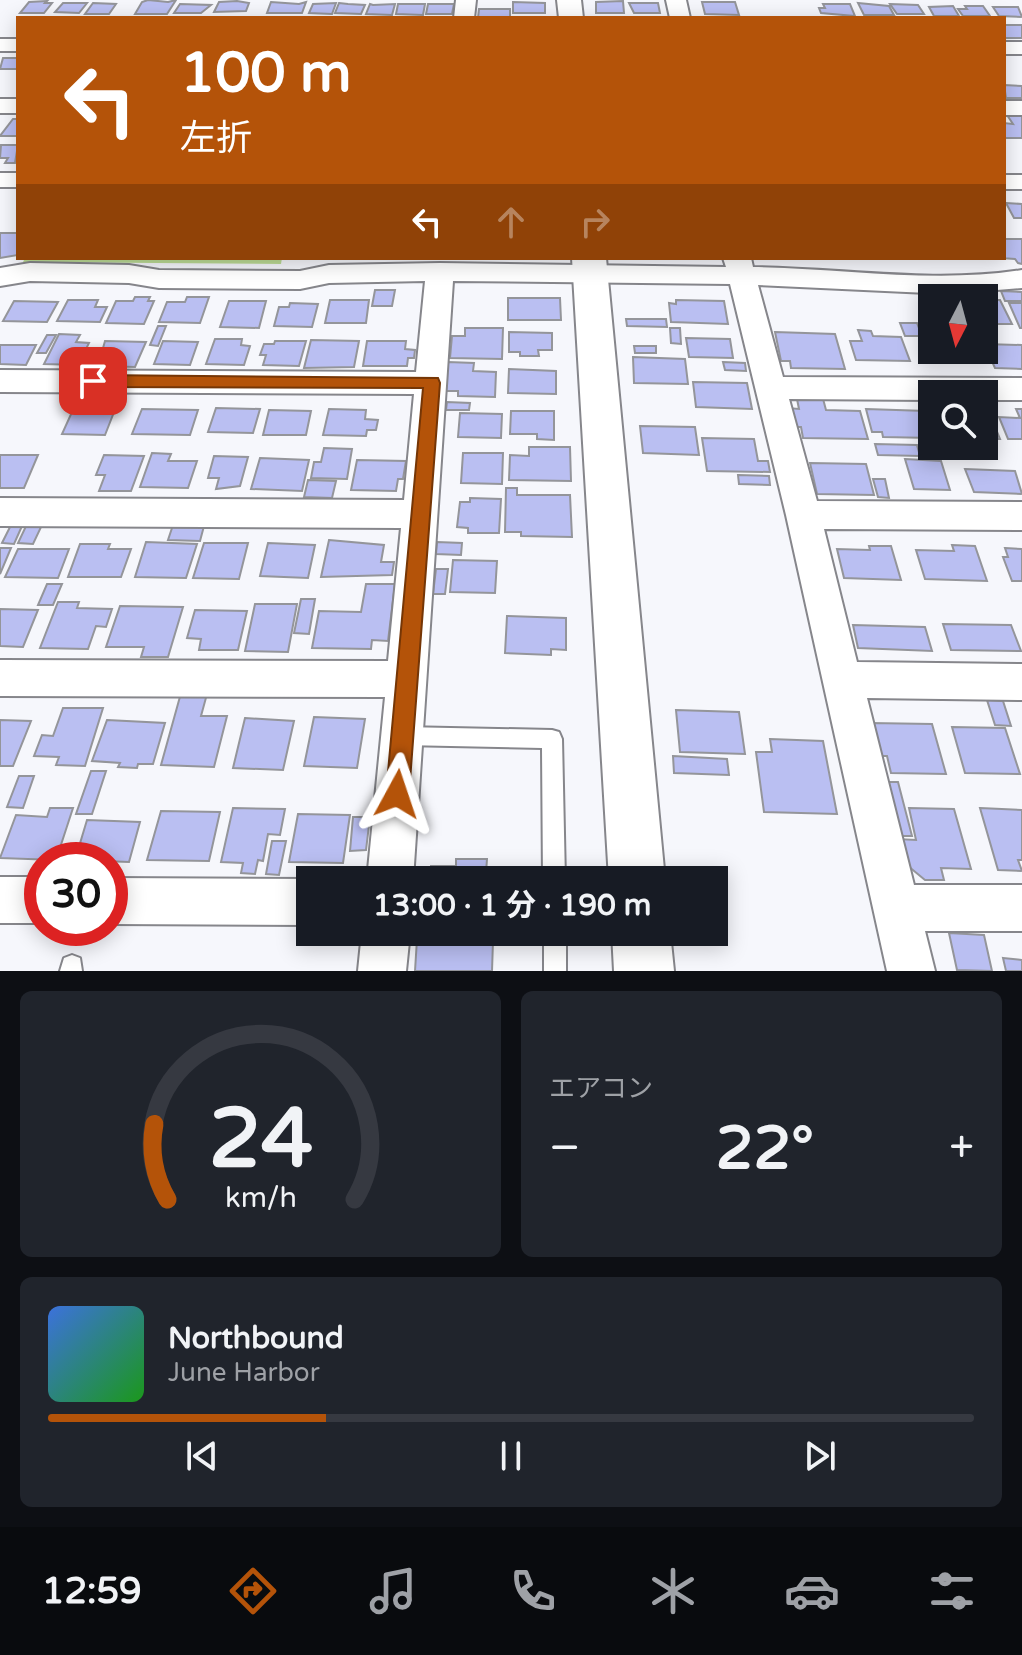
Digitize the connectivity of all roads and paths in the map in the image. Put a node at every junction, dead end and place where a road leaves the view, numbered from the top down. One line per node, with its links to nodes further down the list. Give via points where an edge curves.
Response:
1 (589, 266): 2 (street); 3 (street); 21 (street)
2 (739, 267): 5 (street, via 899,283); 8 (street)
3 (440, 272): 4 (street, via 329,274 300,280 30,272); 7 (street)
4 (0, 277)
5 (1022, 279)
6 (0, 381): 7 (street)
7 (432, 383): 11 (street)
8 (770, 388): 9 (street); 12 (street)
9 (1022, 389)
10 (0, 512): 11 (street)
11 (420, 514): 15 (street)
12 (803, 515): 13 (street); 16 (street)
13 (1022, 516)
14 (0, 678): 15 (street)
15 (406, 679): 18 (street)
16 (840, 680): 17 (street); 26 (street)
17 (1022, 682)
18 (402, 736): 19 (street); 20 (lane, via 552,739)
19 (391, 866)
20 (554, 866)
21 (636, 866)
22 (0, 900): 23 (street)
23 (24, 900)
24 (128, 901): 25 (street)
25 (296, 902)
26 (896, 908): 27 (street); 34 (street)
27 (1022, 908)
28 (385, 946): 31 (street)
29 (555, 946): 32 (lane)
30 (642, 946): 33 (street)
31 (382, 971)
32 (555, 971)
33 (644, 971)
34 (911, 971)

